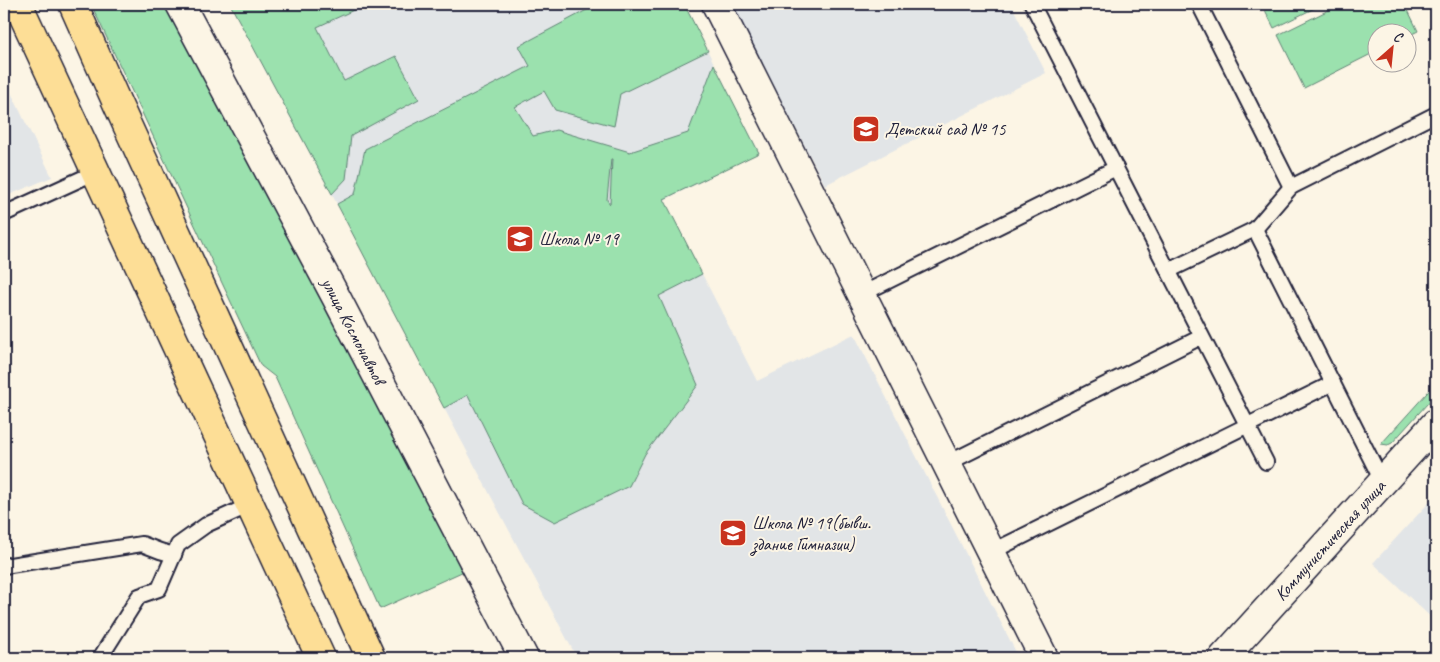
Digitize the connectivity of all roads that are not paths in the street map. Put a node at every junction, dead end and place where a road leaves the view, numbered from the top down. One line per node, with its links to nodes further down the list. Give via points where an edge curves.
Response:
1 (18, 4): 9 (main road)
2 (73, 4): 28 (main road)
3 (180, 4): 29 (street, улица Космонавтов)
4 (716, 4): 14 (street)
5 (1032, 4): 8 (lane)
6 (1199, 4): 10 (lane)
7 (1436, 114): 10 (lane)
8 (1116, 168): 13 (lane); 14 (lane)
9 (96, 172): 11 (lane); 22 (main road)
10 (1291, 187): 12 (lane)
11 (4, 214)
12 (1256, 229): 13 (lane); 16 (lane)
13 (1168, 271): 15 (lane)
14 (862, 294): 20 (street)
15 (1201, 336): 18 (lane); 20 (lane)
16 (1333, 383): 18 (lane); 21 (lane)
17 (1436, 423): 21 (street, Коммунистическая улица)
18 (1247, 425): 19 (lane); 23 (lane)
19 (1266, 462)
20 (946, 464): 23 (street)
21 (1382, 483): 31 (street, Коммунистическая улица)
22 (250, 505): 24 (lane, via 206,525 178,545); 27 (main road)
23 (991, 552): 30 (street)
24 (174, 554): 25 (lane, via 142,544); 26 (lane, via 159,589 140,596)
25 (4, 566)
26 (100, 658)
27 (321, 658)
28 (371, 658)
29 (524, 658)
30 (1044, 658)
31 (1223, 658)

